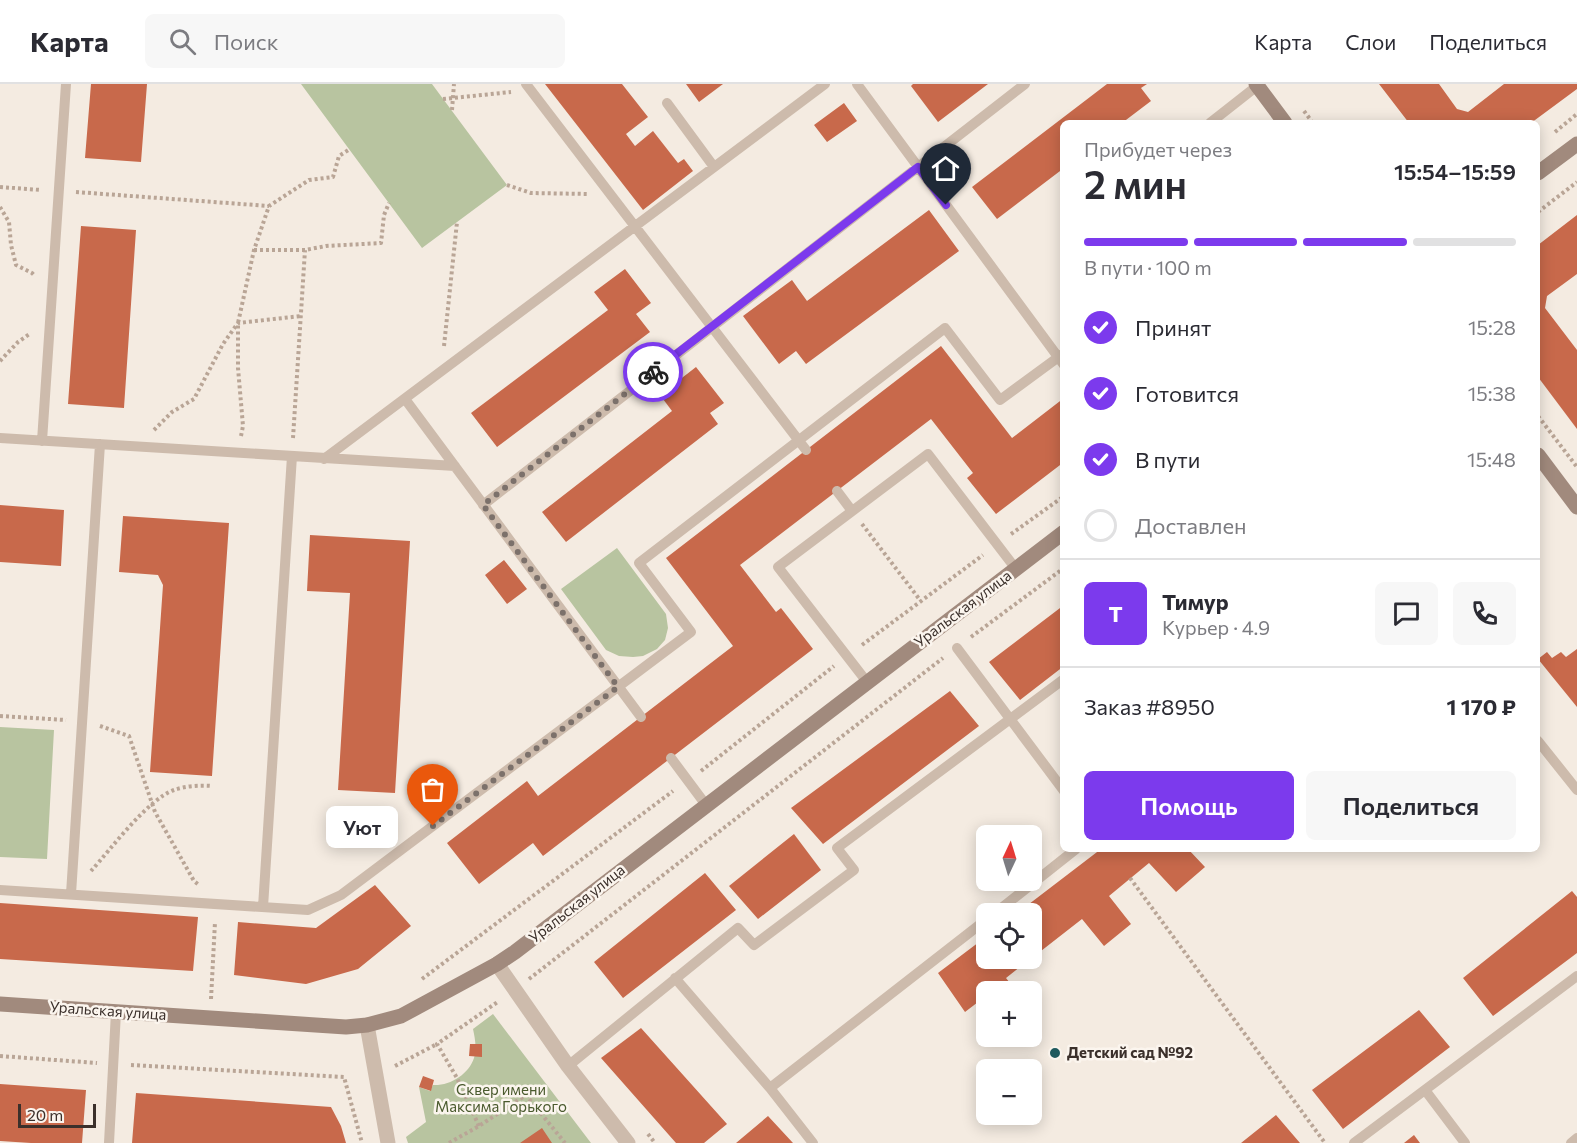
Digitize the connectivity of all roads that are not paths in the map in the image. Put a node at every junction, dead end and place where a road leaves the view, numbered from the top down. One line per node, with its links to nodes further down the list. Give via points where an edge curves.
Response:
1 (66, 84): 20 (lane)
2 (825, 84): 11 (lane)
3 (857, 84): 12 (lane)
4 (1025, 84): 12 (lane)
5 (1256, 85): 8 (lane); 9 (street)
6 (528, 87): 14 (lane)
7 (668, 103): 11 (lane)
8 (1214, 120)
9 (1283, 120)
10 (1577, 144): 13 (street)
11 (714, 167): 14 (lane)
12 (918, 167): 15 (lane); 16 (lane)
13 (1540, 172)
14 (635, 226): 15 (lane); 18 (lane)
15 (712, 327): 21 (lane); 30 (lane)
16 (1060, 355)
17 (1060, 359): 21 (lane, via 1000,400 945,328)
18 (405, 399): 26 (lane); 27 (lane)
19 (0, 438): 20 (lane)
20 (42, 441): 22 (lane)
21 (798, 441): 23 (lane); 37 (lane, via 639,563 691,632)
22 (100, 444): 24 (lane); 47 (lane)
23 (806, 450)
24 (292, 456): 26 (lane); 49 (lane)
25 (1540, 457): 29 (street)
26 (324, 459): 27 (lane)
27 (455, 466): 30 (lane)
28 (837, 491): 31 (lane)
29 (1574, 497)
30 (483, 505): 37 (lane)
31 (852, 511): 33 (lane, via 928,454); 35 (lane, via 778,567)
32 (1060, 535): 33 (street, Уральская улица)
33 (1016, 568): 35 (street, Уральская улица)
34 (957, 648): 39 (lane)
35 (867, 682): 44 (street, Уральская улица)
36 (1060, 682): 39 (lane)
37 (618, 687): 38 (lane); 49 (lane, via 341,895 308,910)
38 (640, 717)
39 (1009, 720): 42 (lane); 53 (lane, via 837,848 854,870 754,945 738,928)
40 (1540, 744): 43 (lane)
41 (671, 758): 44 (lane)
42 (1060, 786)
43 (1577, 790)
44 (706, 805): 51 (street, Уральская улица)
45 (1072, 852): 48 (lane)
46 (0, 890): 47 (lane)
47 (71, 894): 49 (lane)
48 (1008, 903)
49 (263, 907)
50 (976, 928): 58 (lane)
51 (497, 964): 56 (street, Уральская улица, via 400,1016); 57 (street)
52 (1577, 975): 59 (lane)
53 (675, 978): 57 (lane); 58 (lane)
54 (0, 1004): 55 (street, Уральская улица)
55 (116, 1012): 56 (street, Уральская улица, via 346,1027); 61 (lane)
56 (367, 1025): 62 (street)
57 (568, 1066): 63 (street)
58 (770, 1088): 64 (lane)
59 (1425, 1090): 65 (lane); 66 (lane)
60 (1577, 1138): 67 (lane)
61 (109, 1143)
62 (388, 1143)
63 (628, 1143)
64 (813, 1143)
65 (1354, 1143)
66 (1465, 1143)
67 (1571, 1143)

